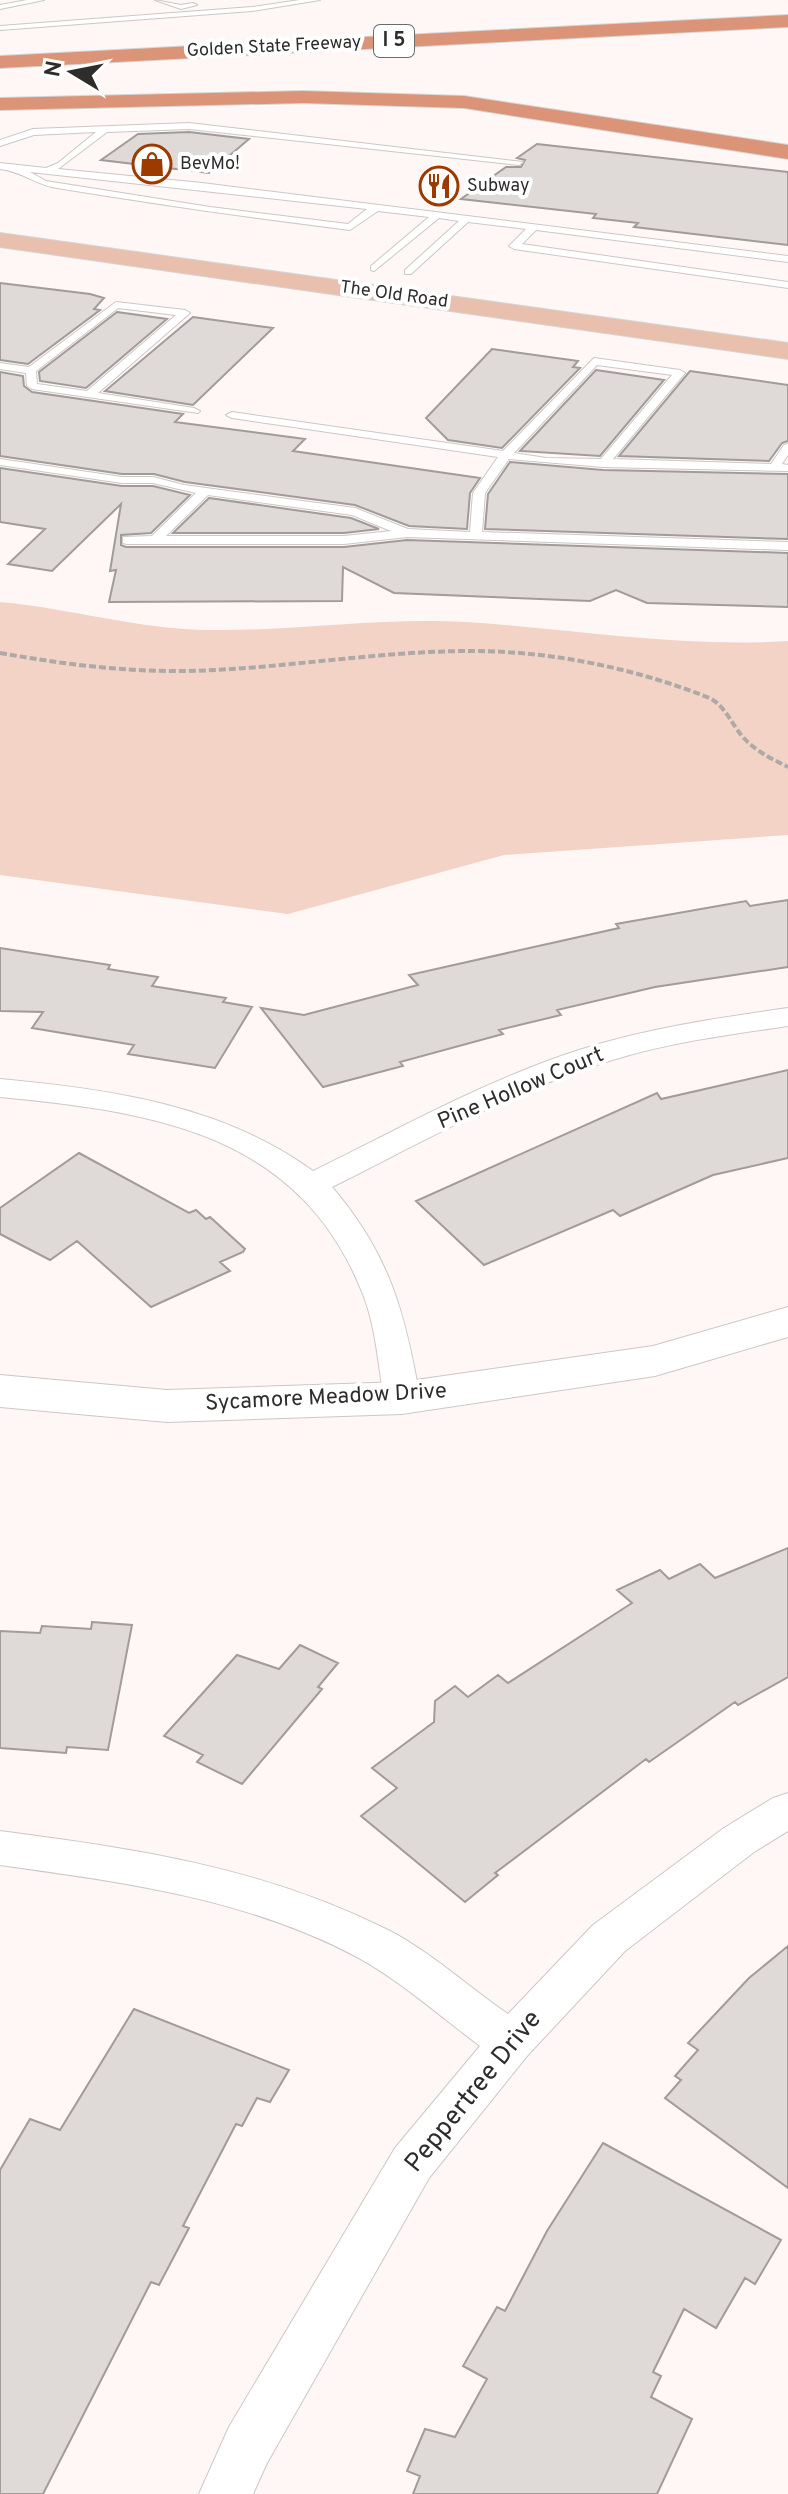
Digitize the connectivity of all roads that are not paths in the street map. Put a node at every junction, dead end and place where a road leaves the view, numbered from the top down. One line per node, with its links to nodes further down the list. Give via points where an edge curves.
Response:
1 (40, 0): 5 (lane)
2 (159, 0): 4 (lane, via 181,7)
3 (316, 0): 8 (lane)
4 (204, 2)
5 (0, 7)
6 (788, 12): 9 (highway)
7 (788, 21): 9 (highway, Golden State Freeway / I 5)
8 (0, 28)
9 (504, 35): 10 (highway, Golden State Freeway / I 5)
10 (0, 62)
11 (0, 104): 14 (highway, via 303,97 464,102)
12 (105, 129): 13 (lane, via 33,132); 15 (lane, via 189,126); 18 (lane)
13 (1, 144)
14 (788, 152)
15 (519, 162)
16 (0, 166): 17 (lane)
17 (16, 167): 18 (lane); 21 (lane, via 43,183)
18 (47, 170): 19 (lane)
19 (240, 191): 20 (lane); 21 (lane)
20 (374, 209): 21 (lane, via 350,227); 22 (lane)
21 (214, 210)
22 (435, 217): 24 (lane); 30 (lane)
23 (0, 218): 27 (main road)
24 (464, 221): 25 (lane); 31 (lane)
25 (532, 229): 28 (lane); 33 (lane, via 514,246)
26 (0, 240): 34 (main road, The Old Road)
27 (218, 247)
28 (788, 259)
29 (343, 263): 30 (main road, The Old Road)
30 (374, 268): 31 (main road, The Old Road)
31 (408, 272): 32 (main road, The Old Road)
32 (437, 276)
33 (788, 285)
34 (788, 351)
35 (0, 366): 36 (lane)
36 (31, 370): 37 (lane, via 32,386); 37 (lane, via 116,305 185,313)
37 (88, 396): 38 (lane)
38 (194, 411)
39 (232, 415): 41 (lane)
40 (788, 447): 45 (lane)
41 (505, 456): 43 (lane); 43 (lane, via 594,361 680,373); 48 (lane, via 479,493)
42 (0, 462): 46 (lane)
43 (603, 464): 45 (lane)
44 (788, 468): 45 (lane)
45 (773, 469)
46 (205, 491): 47 (lane, via 355,512); 50 (lane)
47 (407, 533): 48 (lane); 50 (lane, via 344,540)
48 (476, 536): 51 (lane)
49 (127, 540): 50 (lane)
50 (155, 540)
51 (788, 546)
52 (788, 1017): 54 (street, Pine Hollow Court, via 692,1031 590,1057 501,1092)
53 (0, 1088): 54 (street, via 124,1103 175,1118 250,1145)
54 (311, 1185): 57 (street, via 357,1245 382,1300)
55 (788, 1322): 57 (street, Sycamore Meadow Drive, via 655,1361)
56 (0, 1391): 57 (street, Sycamore Meadow Drive, via 167,1406)
57 (402, 1398)
58 (788, 1810): 60 (street, Peppertree Drive, via 739,1840 609,1938)
59 (0, 1848): 60 (street, via 153,1869 264,1898 374,1944)
60 (511, 2042): 61 (street, Peppertree Drive, via 412,2163 248,2445)
61 (226, 2494)

